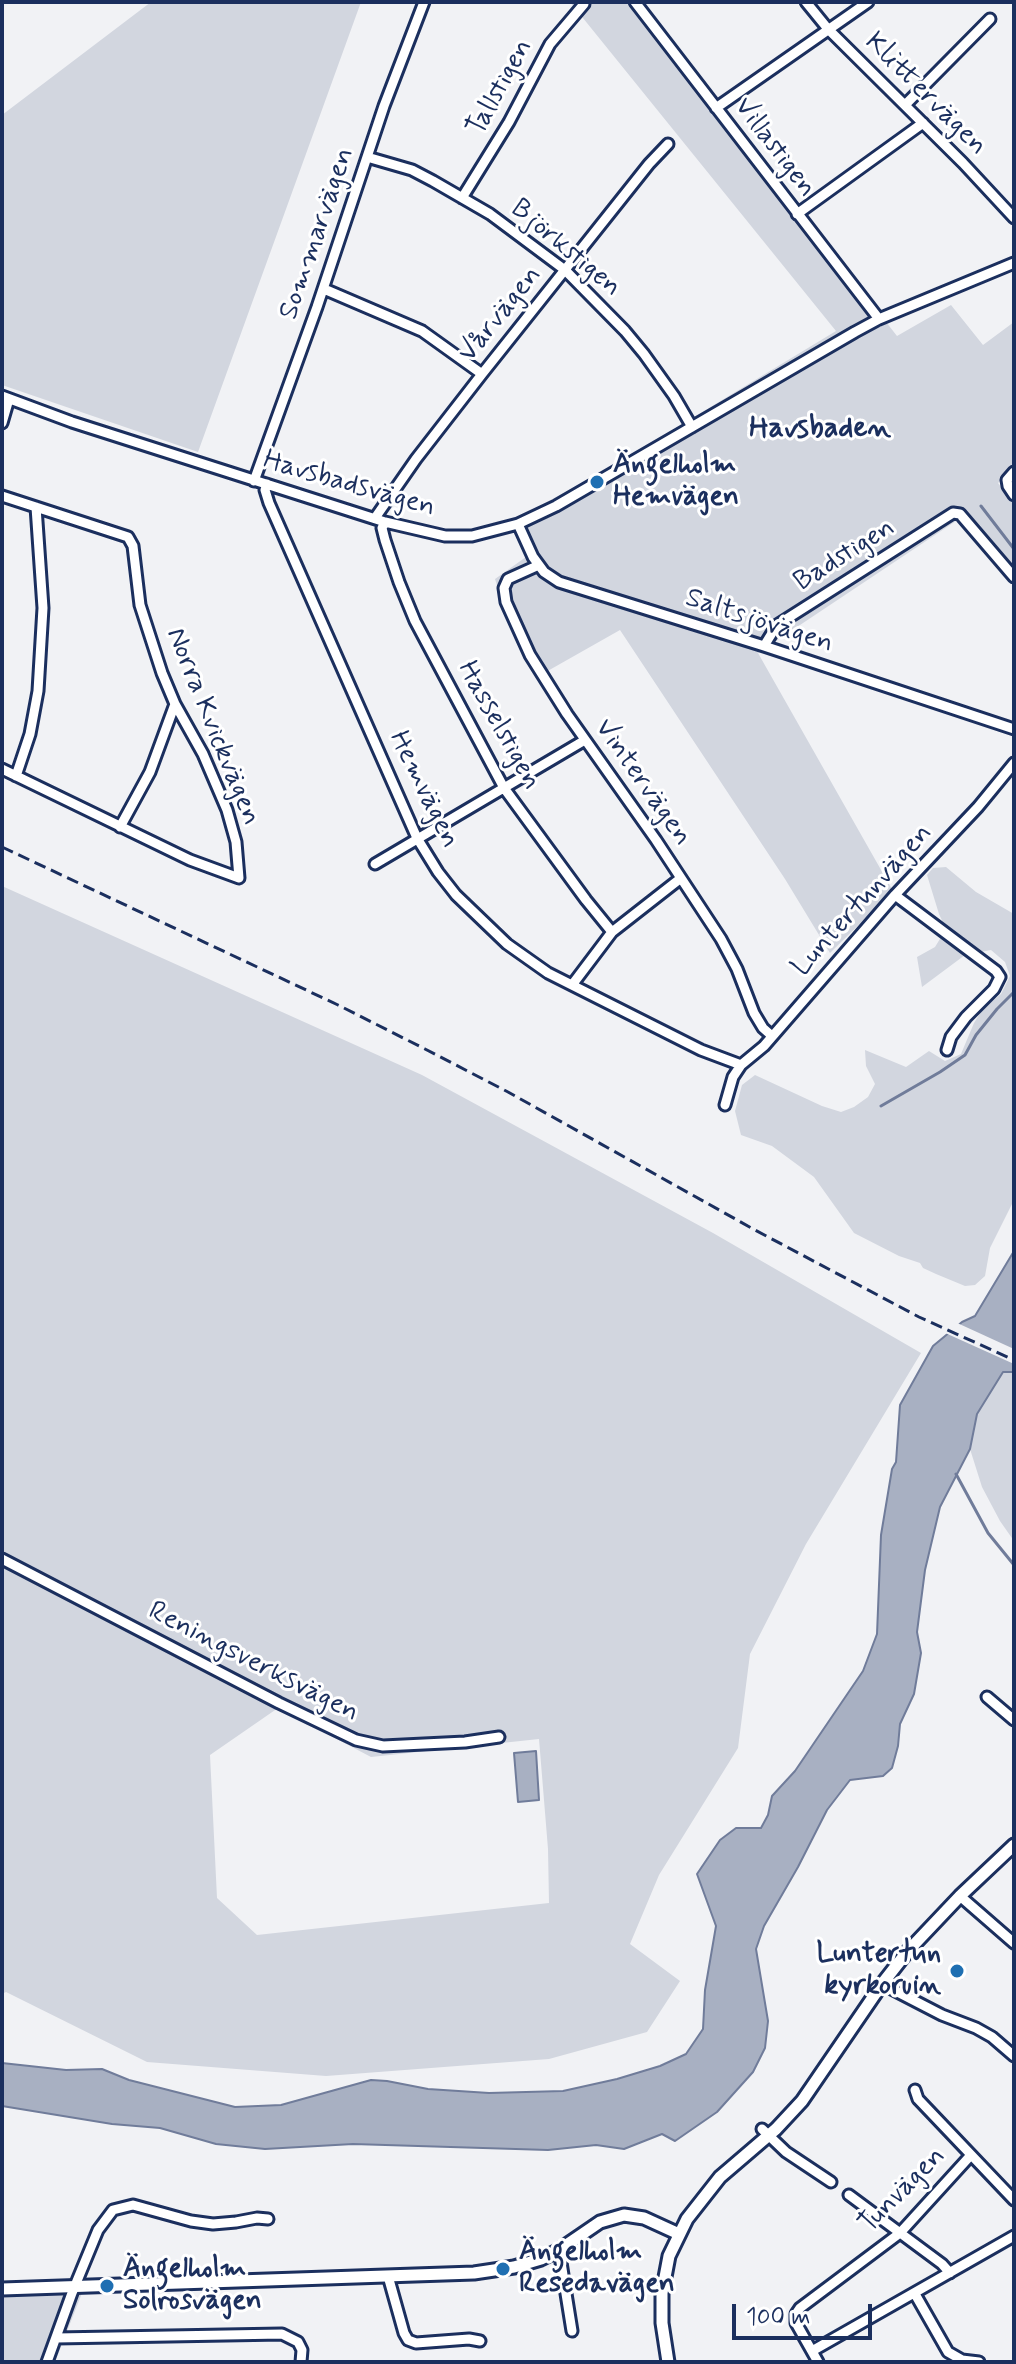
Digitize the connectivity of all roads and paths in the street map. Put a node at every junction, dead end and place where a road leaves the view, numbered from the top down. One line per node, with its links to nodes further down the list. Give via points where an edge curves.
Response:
1 (424, 2): 12 (street, Sommarvägen)
2 (635, 2): 9 (street, Villastigen)
3 (806, 2): 7 (street, Klittervägen)
4 (868, 2): 7 (street)
5 (584, 4): 13 (street, Tallstigen, via 550,44)
6 (990, 19): 8 (street)
7 (828, 29): 8 (street, Klittervägen); 9 (street)
8 (905, 105): 10 (street, Klittervägen)
9 (716, 108): 14 (street, Villastigen)
10 (923, 123): 14 (street); 15 (street, Klittervägen)
11 (668, 144): 17 (street, Vårvägen)
12 (367, 157): 13 (street, Björkstigen, via 412,170); 18 (street, Sommarvägen)
13 (462, 198): 17 (street, Björkstigen)
14 (797, 214): 19 (street, Villastigen)
15 (1014, 218)
16 (1014, 263): 19 (street, Havsbadsvägen)
17 (565, 270): 20 (street, Vårvägen); 23 (street, Björkstigen, via 625,331)
18 (324, 289): 20 (street, via 422,331); 25 (street, Sommarvägen)
19 (879, 319): 23 (street, Havsbadsvägen)
20 (482, 374): 30 (street, Vårvägen, via 416,459)
21 (6, 397): 22 (street); 25 (street, Havsbadsvägen)
22 (2, 423)
23 (692, 427): 31 (street, Havsbadsvägen)
24 (1011, 476): 27 (street, via 1008,486)
25 (254, 481): 26 (street, Havsbadsvägen)
26 (267, 484): 30 (street, Havsbadsvägen); 43 (street, Hemvägen, via 269,503)
27 (1014, 495)
28 (2, 496): 29 (street, Norra Kvickvägen)
29 (36, 507): 35 (street, Norra Kvickvägen, via 128,537 140,605); 40 (street, via 43,608 38,691)
30 (380, 520): 31 (street, Havsbadsvägen, via 445,536 472,536); 41 (street, Hasselstigen, via 415,621)
31 (518, 524): 32 (street, Saltsjövägen)
32 (539, 565): 34 (street, Saltsjövägen, via 559,582); 37 (street, Vintervägen, via 508,579 506,602 530,655)
33 (1014, 577): 34 (street, Badstigen, via 953,513 777,625)
34 (764, 646): 36 (street, Saltsjövägen)
35 (175, 704): 42 (street, via 150,772); 42 (street, Norra Kvickvägen, via 227,810 239,878)
36 (1014, 729)
37 (585, 740): 41 (street); 45 (street, Vintervägen)
38 (1014, 763): 46 (street, Luntertunvägen)
39 (2, 769): 40 (street)
40 (16, 776): 42 (street)
41 (504, 788): 43 (street); 47 (street, Hasselstigen)
42 (120, 827)
43 (417, 838): 44 (street); 48 (street, Hemvägen, via 472,912 528,961)
44 (375, 864)
45 (681, 878): 47 (street); 49 (street, Vintervägen, via 721,939 754,1013)
46 (895, 895): 49 (street, Luntertunvägen); 50 (street, via 1000,977 951,1037)
47 (612, 932): 48 (street)
48 (572, 985): 51 (street, Hemvägen)
49 (772, 1036): 51 (street, Luntertunvägen)
50 (947, 1050)
51 (741, 1065): 52 (street)
52 (725, 1105)
53 (2, 1559): 56 (street, Reningsverksvägen, via 356,1740 383,1746)
54 (987, 1697): 55 (street)
55 (1014, 1720)
56 (499, 1737)
57 (1014, 1845): 58 (street)
58 (960, 1896): 59 (street); 60 (street)
59 (1014, 1943)
60 (882, 1984): 61 (street, via 976,2028); 63 (street, via 811,2090)
61 (1014, 2056)
62 (915, 2090): 64 (street, Tunvägen)
63 (765, 2133): 65 (street); 70 (street, via 720,2177)
64 (971, 2155): 67 (street, Tunvägen); 69 (street, Tunvägen)
65 (831, 2182)
66 (849, 2195): 69 (street)
67 (1014, 2200)
68 (268, 2219): 75 (street, via 213,2224 133,2205 118,2207 98,2230)
69 (900, 2233): 73 (street); 81 (street, Tunvägen, via 800,2308 796,2323)
70 (679, 2234): 72 (street, via 624,2215 600,2222); 84 (street, via 661,2301)
71 (1014, 2236): 73 (street)
72 (559, 2250): 74 (street, via 503,2269); 78 (street)
73 (950, 2273): 77 (street)
74 (388, 2276): 75 (street); 80 (street, via 408,2340)
75 (74, 2287): 76 (street); 79 (street)
76 (2, 2289)
77 (915, 2294): 81 (street); 86 (street, via 948,2352)
78 (572, 2331)
79 (56, 2338): 82 (street); 83 (street, via 282,2334 298,2342)
80 (480, 2341)
81 (812, 2351): 85 (street, Tunvägen)
82 (47, 2362)
83 (301, 2362)
84 (668, 2362)
85 (818, 2362)
86 (979, 2362)

